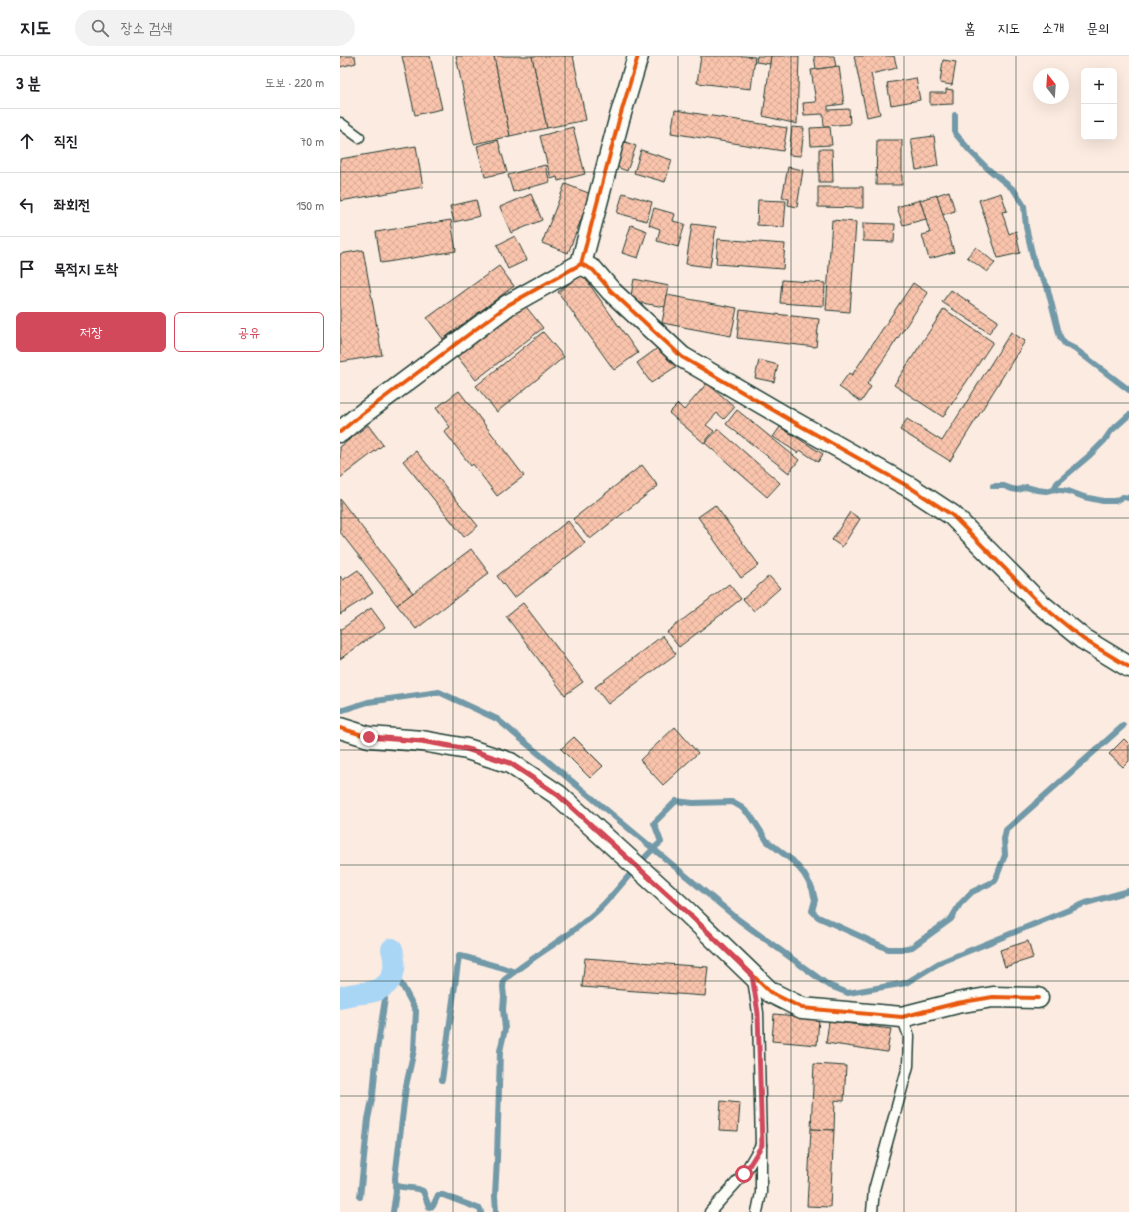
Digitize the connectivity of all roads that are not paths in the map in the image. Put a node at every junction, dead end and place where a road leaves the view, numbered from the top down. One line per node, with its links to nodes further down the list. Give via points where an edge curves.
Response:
1 (638, 56): 4 (street)
2 (340, 123): 3 (lane)
3 (359, 137)
4 (581, 264): 5 (street, via 508,305); 6 (street, via 593,270 611,291 682,357 911,488 952,515 1039,603 1083,639)
5 (340, 432)
6 (1129, 667)
7 (340, 728): 8 (street, via 369,737 422,741 467,749 510,763 558,795 686,911)
8 (752, 975): 10 (street, via 770,992 802,1008); 11 (lane, via 758,1013)
9 (1038, 998): 10 (street, via 993,997)
10 (902, 1017): 14 (lane, via 909,1036 908,1066 874,1190)
11 (762, 1145): 12 (lane, via 744,1174); 13 (lane, via 761,1193)
12 (710, 1212)
13 (757, 1212)
14 (872, 1212)

